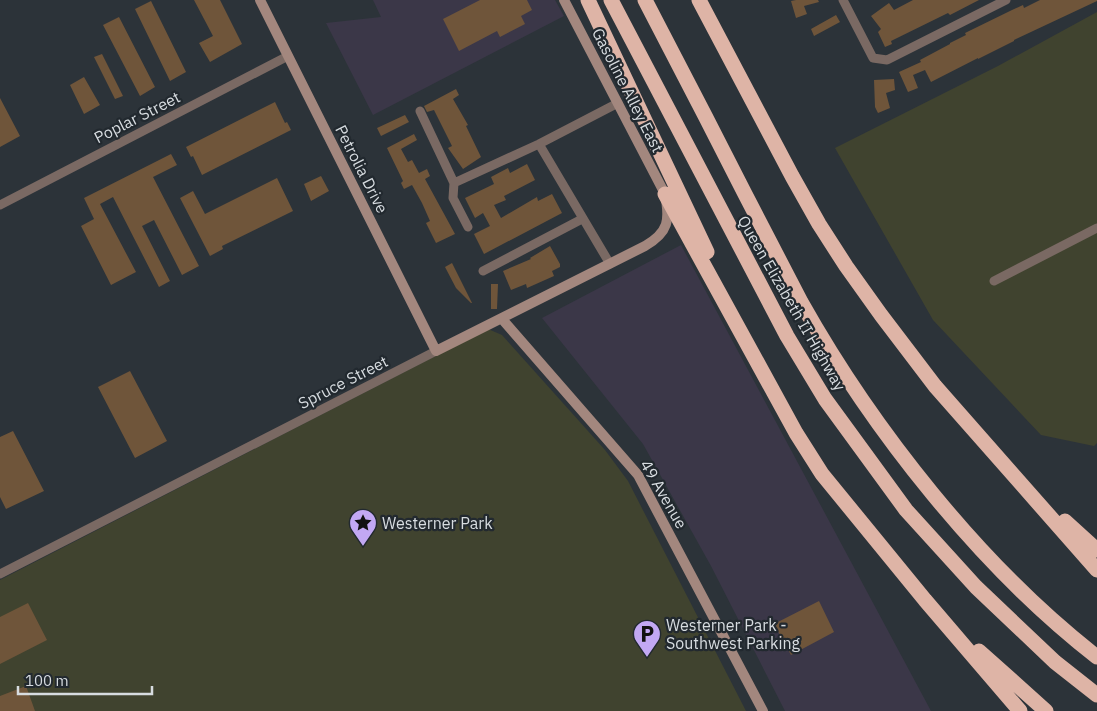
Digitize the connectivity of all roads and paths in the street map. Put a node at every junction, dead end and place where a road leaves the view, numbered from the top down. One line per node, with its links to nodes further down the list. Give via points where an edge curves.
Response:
1 (260, 0): 9 (street, Petrolia Drive)
2 (564, 0): 10 (street, Gasoline Alley East)
3 (588, 0): 24 (highway)
4 (611, 0): 31 (highway, Queen Elizabeth II Highway, via 782,327 825,399 906,510 976,587 1055,662)
5 (645, 0): 30 (highway, Queen Elizabeth II Highway, via 802,302 862,399 937,498 990,559)
6 (699, 0): 25 (highway, via 792,176 846,266 908,351)
7 (844, 0): 8 (street, via 873,58 886,60)
8 (1006, 0)
9 (288, 56): 15 (street, Poplar Street); 23 (street, Petrolia Drive)
10 (618, 103): 12 (street); 14 (street, Gasoline Alley East)
11 (420, 111): 13 (street)
12 (539, 144): 13 (street); 16 (street)
13 (454, 183): 17 (street, via 453,198)
14 (665, 194): 19 (street, Spruce Street, via 667,223 659,235); 24 (highway)
15 (0, 205)
16 (582, 219): 19 (street); 20 (street)
17 (468, 228)
18 (1097, 228): 21 (street)
19 (610, 264): 22 (street, Spruce Street)
20 (483, 271)
21 (994, 281)
22 (502, 318): 23 (street, Spruce Street); 32 (street, 49 Avenue, via 638,475)
23 (436, 351): 28 (street, Spruce Street)
24 (756, 358): 29 (highway, via 822,474)
25 (999, 458): 26 (highway); 27 (highway)
26 (1097, 550)
27 (1097, 570)
28 (0, 574)
29 (925, 600): 33 (highway); 34 (highway)
30 (1097, 657)
31 (1097, 696)
32 (763, 711)
33 (1020, 711)
34 (1046, 711)

